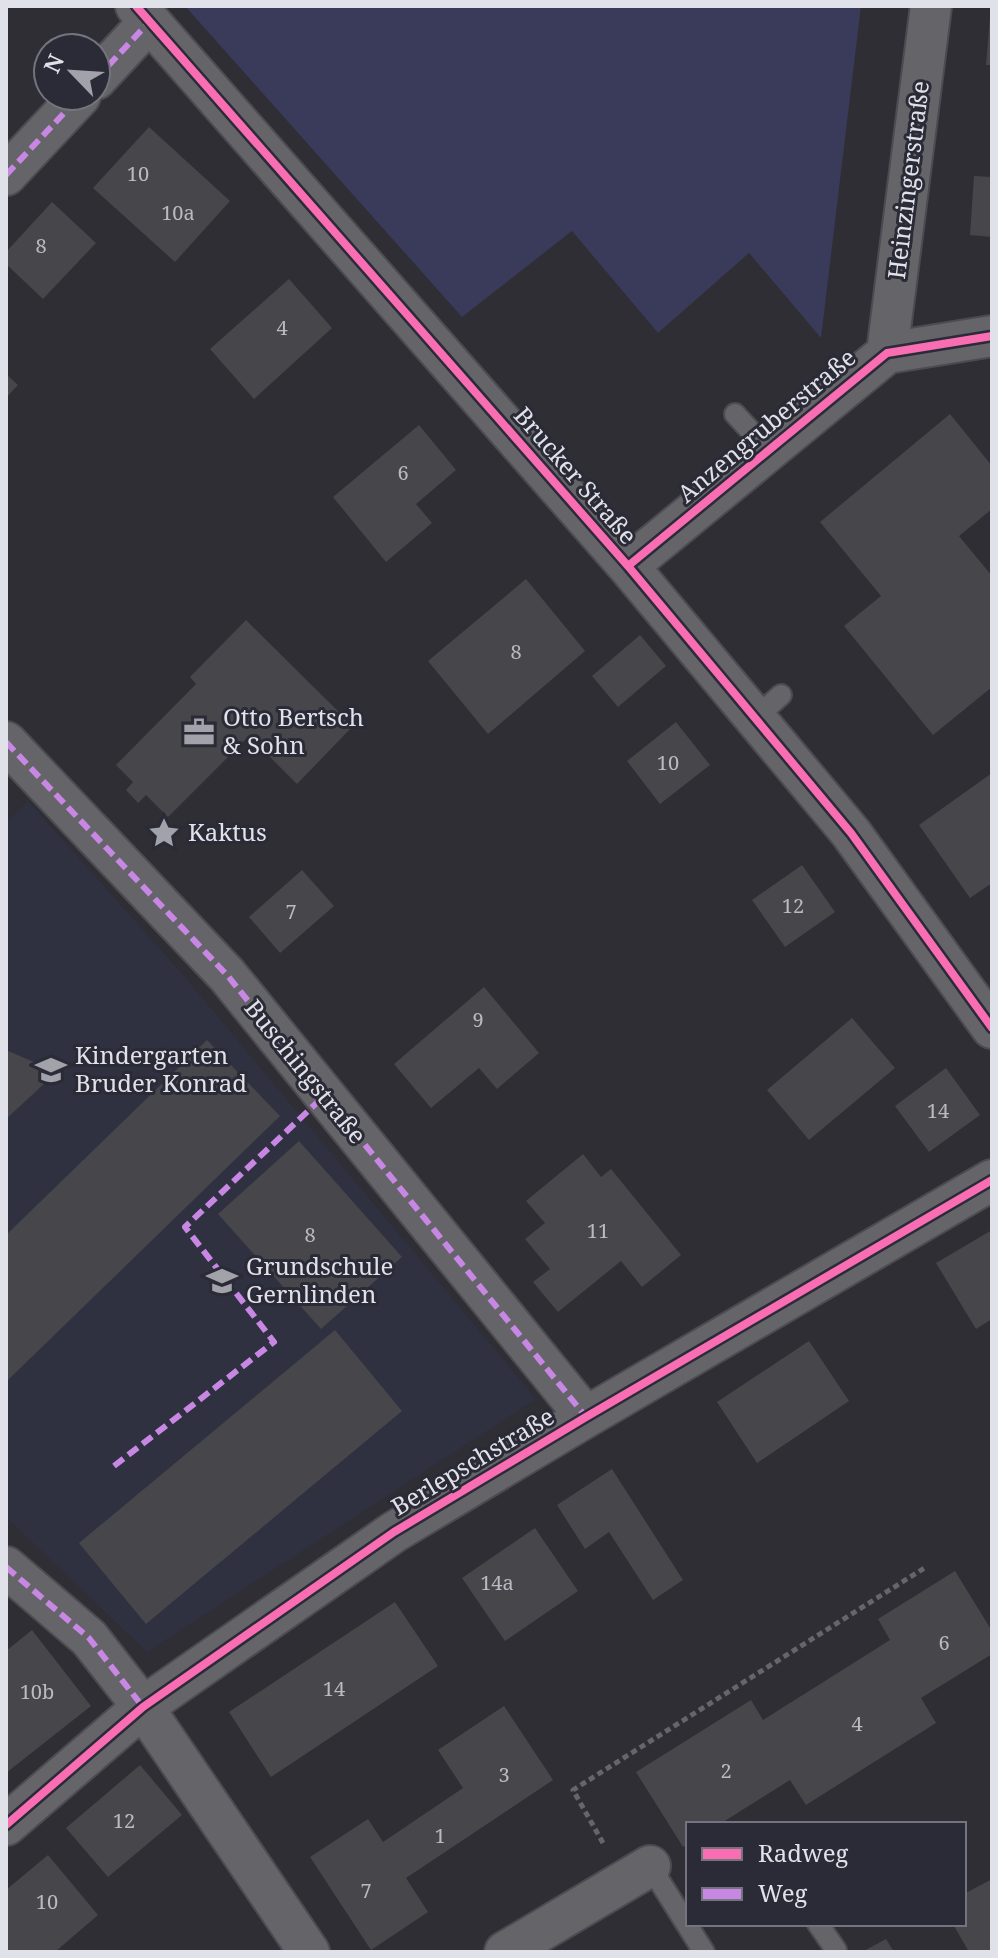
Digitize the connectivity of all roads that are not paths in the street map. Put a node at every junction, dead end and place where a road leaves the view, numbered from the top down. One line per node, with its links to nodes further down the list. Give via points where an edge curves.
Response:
1 (931, 6): 7 (street, Heinzingerstraße)
2 (142, 14): 3 (street); 10 (street, Brucker Straße)
3 (112, 56)
4 (65, 112): 5 (street)
5 (6, 175)
6 (992, 336): 7 (street, Anzengruberstraße)
7 (887, 353): 9 (street, Anzengruberstraße)
8 (735, 414): 9 (lane)
9 (769, 451): 10 (street, Anzengruberstraße)
10 (628, 566): 12 (street, Brucker Straße, via 768,706 851,833)
11 (6, 742): 14 (street, Buschingstraße, via 227,975)
12 (992, 1028)
13 (992, 1180): 14 (street, Berlepschstraße)
14 (586, 1417): 16 (street, Berlepschstraße, via 394,1532)
15 (6, 1567): 16 (street, via 89,1638)
16 (143, 1707): 17 (street, Berlepschstraße); 23 (street)
17 (6, 1825)
18 (638, 1873): 19 (lane); 24 (street)
19 (682, 1906)
20 (692, 1926): 25 (lane)
21 (819, 1926): 22 (lane)
22 (836, 1950)
23 (309, 1952)
24 (505, 1952)
25 (704, 1952)

